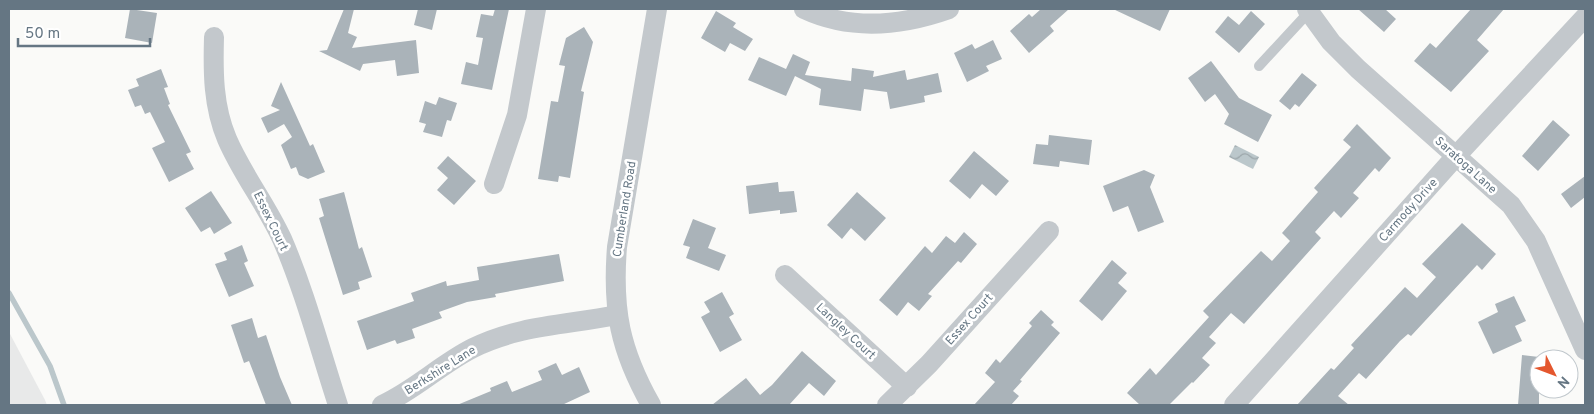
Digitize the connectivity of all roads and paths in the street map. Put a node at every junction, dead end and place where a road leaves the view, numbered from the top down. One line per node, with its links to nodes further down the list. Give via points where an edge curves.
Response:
1 (536, 9): 10 (street, via 517,115)
2 (657, 9): 13 (street, Cumberland Road, via 618,247 615,277)
3 (804, 9): 4 (street, via 849,22 884,24 918,20)
4 (949, 9)
5 (1308, 10): 8 (lane); 9 (street, Saratoga Lane, via 1347,59)
6 (1585, 16): 9 (street, Carmody Drive)
7 (214, 37): 16 (street, Essex Court, via 212,78 227,138 266,205 296,274)
8 (1259, 66)
9 (1457, 156): 14 (street, Saratoga Lane, via 1512,205 1526,223); 20 (street, Carmody Drive)
10 (494, 184)
11 (1049, 231): 15 (street, Essex Court)
12 (785, 275): 15 (street, Langley Court)
13 (617, 316): 17 (street, Berkshire Lane, via 509,333 473,348); 18 (street, Cumberland Road, via 633,373)
14 (1585, 350)
15 (907, 387): 19 (street, Essex Court)
16 (338, 405)
17 (382, 405)
18 (651, 405)
19 (886, 405)
20 (1234, 405)

